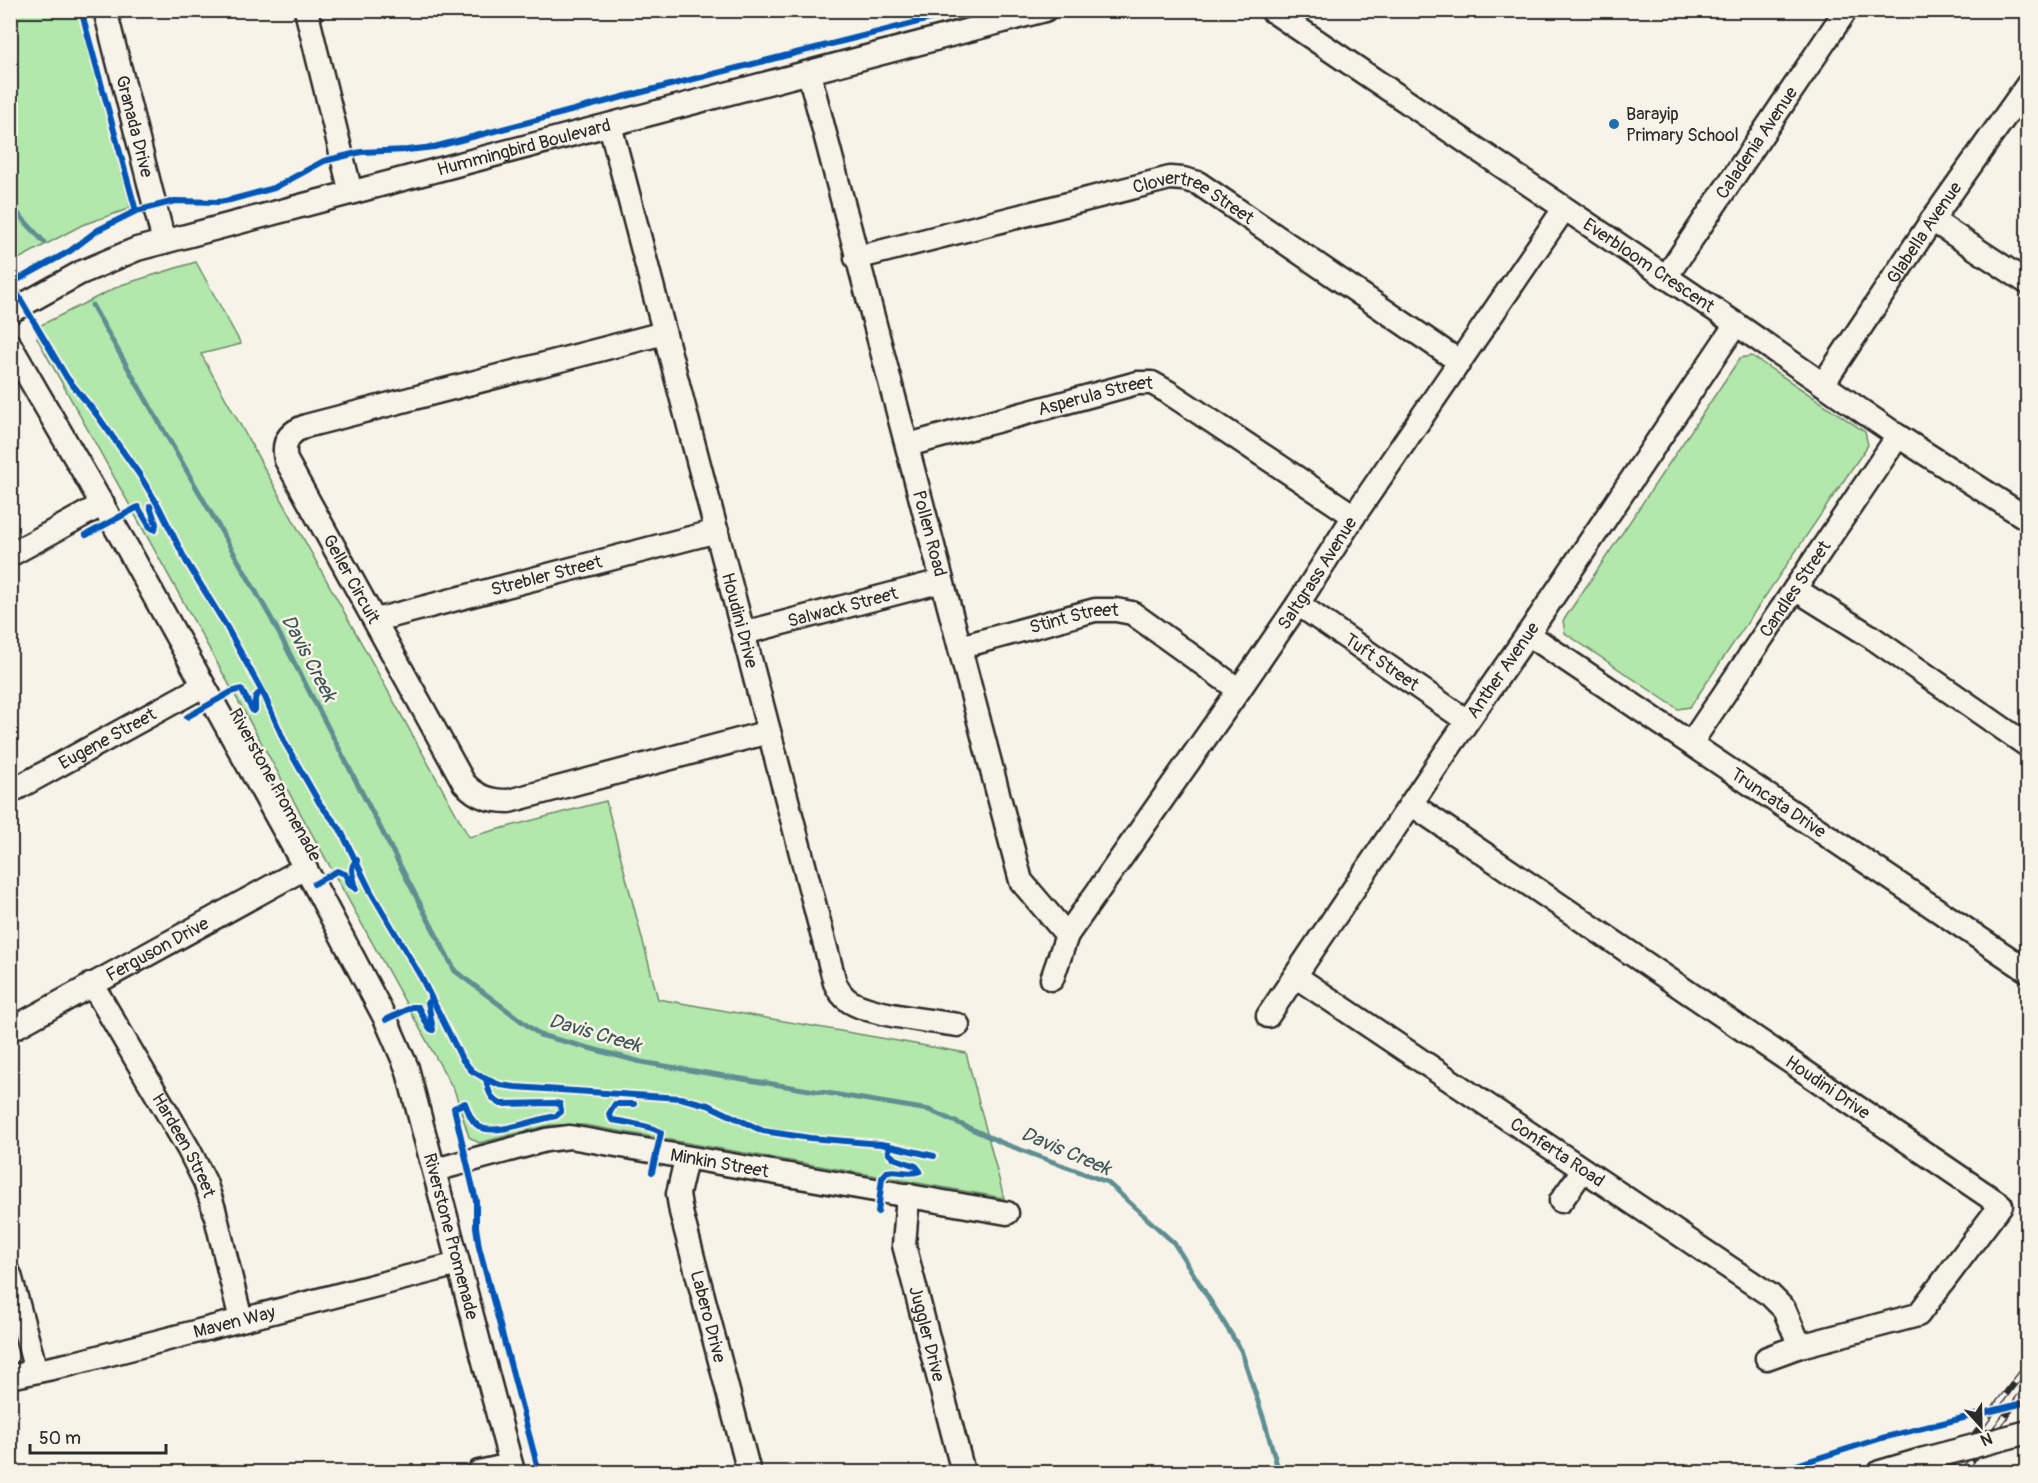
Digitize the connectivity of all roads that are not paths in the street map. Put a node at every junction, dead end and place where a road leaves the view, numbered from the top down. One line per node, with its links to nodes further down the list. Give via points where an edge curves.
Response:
1 (105, 10): 12 (street, Granada Drive)
2 (306, 10): 9 (street)
3 (1045, 10): 6 (street, Hummingbird Boulevard)
4 (1271, 10): 10 (street, Everbloom Crescent)
5 (1846, 10): 14 (street, Caladenia Avenue)
6 (809, 73): 8 (street, Hummingbird Boulevard); 13 (street, Pollen Road)
7 (2028, 84): 11 (street, Glabella Avenue)
8 (610, 125): 9 (street, Hummingbird Boulevard); 18 (street, Houdini Drive)
9 (351, 193): 12 (street, Hummingbird Boulevard)
10 (1564, 209): 14 (street, Everbloom Crescent); 20 (street, Saltgrass Avenue)
11 (1932, 220): 15 (street); 21 (street, Glabella Avenue)
12 (164, 242): 16 (street, Hummingbird Boulevard, via 100,263)
13 (856, 258): 20 (street, Clovertree Street, via 1170,177 1183,178 1198,183); 23 (street, Pollen Road)
14 (1666, 276): 17 (street, Everbloom Crescent)
15 (2028, 283)
16 (10, 312)
17 (1736, 324): 21 (street, Everbloom Crescent); 34 (street, Anther Avenue)
18 (664, 333): 27 (street, Houdini Drive); 32 (street, Geller Circuit, via 294,431 286,441 288,465)
19 (10, 345): 24 (street, Riverstone Promenade)
20 (1460, 362): 25 (street, Saltgrass Avenue)
21 (1823, 384): 22 (street, Everbloom Crescent)
22 (1898, 436): 26 (street, Everbloom Crescent); 30 (street, Candles Street)
23 (908, 445): 25 (street, Asperula Street, via 1137,383 1152,383); 29 (street, Pollen Road)
24 (103, 504): 28 (street); 36 (street, Riverstone Promenade)
25 (1354, 516): 31 (street, Saltgrass Avenue)
26 (2028, 519)
27 (717, 531): 32 (street, Strebler Street); 33 (street, Houdini Drive)
28 (10, 555)
29 (942, 581): 33 (street, Salwack Street); 35 (street, Pollen Road)
30 (1795, 589): 40 (street, Candles Street); 41 (street)
31 (1298, 604): 37 (street, Saltgrass Avenue); 38 (street, Tuft Street)
32 (376, 621): 39 (street, Geller Circuit, via 464,783 495,801 509,801)
33 (744, 633): 39 (street, Houdini Drive)
34 (1528, 634): 38 (street, Anther Avenue); 40 (street, Truncata Drive)
35 (960, 647): 37 (street, Stint Street, via 1095,610 1116,610 1132,613); 45 (street, Pollen Road, via 1021,881)
36 (204, 686): 42 (street, Eugene Street); 44 (street, Riverstone Promenade)
37 (1239, 690): 45 (street, Saltgrass Avenue)
38 (1467, 721): 43 (street, Anther Avenue)
39 (769, 732): 51 (street, Houdini Drive, via 839,992 868,1010)
40 (1691, 743): 46 (street, Truncata Drive)
41 (2028, 746)
42 (10, 792)
43 (1411, 804): 47 (street, Anther Avenue); 62 (street, Houdini Drive, via 2001,1205 1918,1315)
44 (305, 868): 49 (street, Ferguson Drive); 54 (street, Riverstone Promenade, via 402,1056)
45 (1067, 935): 48 (street)
46 (2028, 970)
47 (1295, 976): 50 (street, Anther Avenue); 55 (street, Conferta Road)
48 (1052, 979)
49 (92, 984): 52 (street, Ferguson Drive); 61 (street, Hardeen Street, via 205,1182)
50 (1268, 1016)
51 (958, 1025)
52 (10, 1029)
53 (686, 1159): 54 (street, Minkin Street, via 570,1137); 56 (street, Minkin Street); 69 (street, Labero Drive, via 678,1194 681,1212)
54 (435, 1170): 59 (street, Riverstone Promenade)
55 (1583, 1170): 57 (street); 62 (street, Conferta Road, via 1770,1295 1784,1310)
56 (908, 1196): 58 (street, Minkin Street); 70 (street, Juggler Drive, via 904,1245)
57 (1561, 1201)
58 (1008, 1213)
59 (458, 1264): 61 (street, Maven Way); 67 (street, Riverstone Promenade)
60 (10, 1275): 64 (street)
61 (241, 1320): 64 (street, Maven Way)
62 (1800, 1346): 63 (street, Houdini Drive)
63 (1767, 1359)
64 (36, 1371): 65 (street, Maven Way)
65 (10, 1377)
66 (2028, 1432): 71 (street, bridge)
67 (512, 1469): 68 (street)
68 (480, 1473)
69 (749, 1473)
70 (963, 1473)
71 (1880, 1473)

